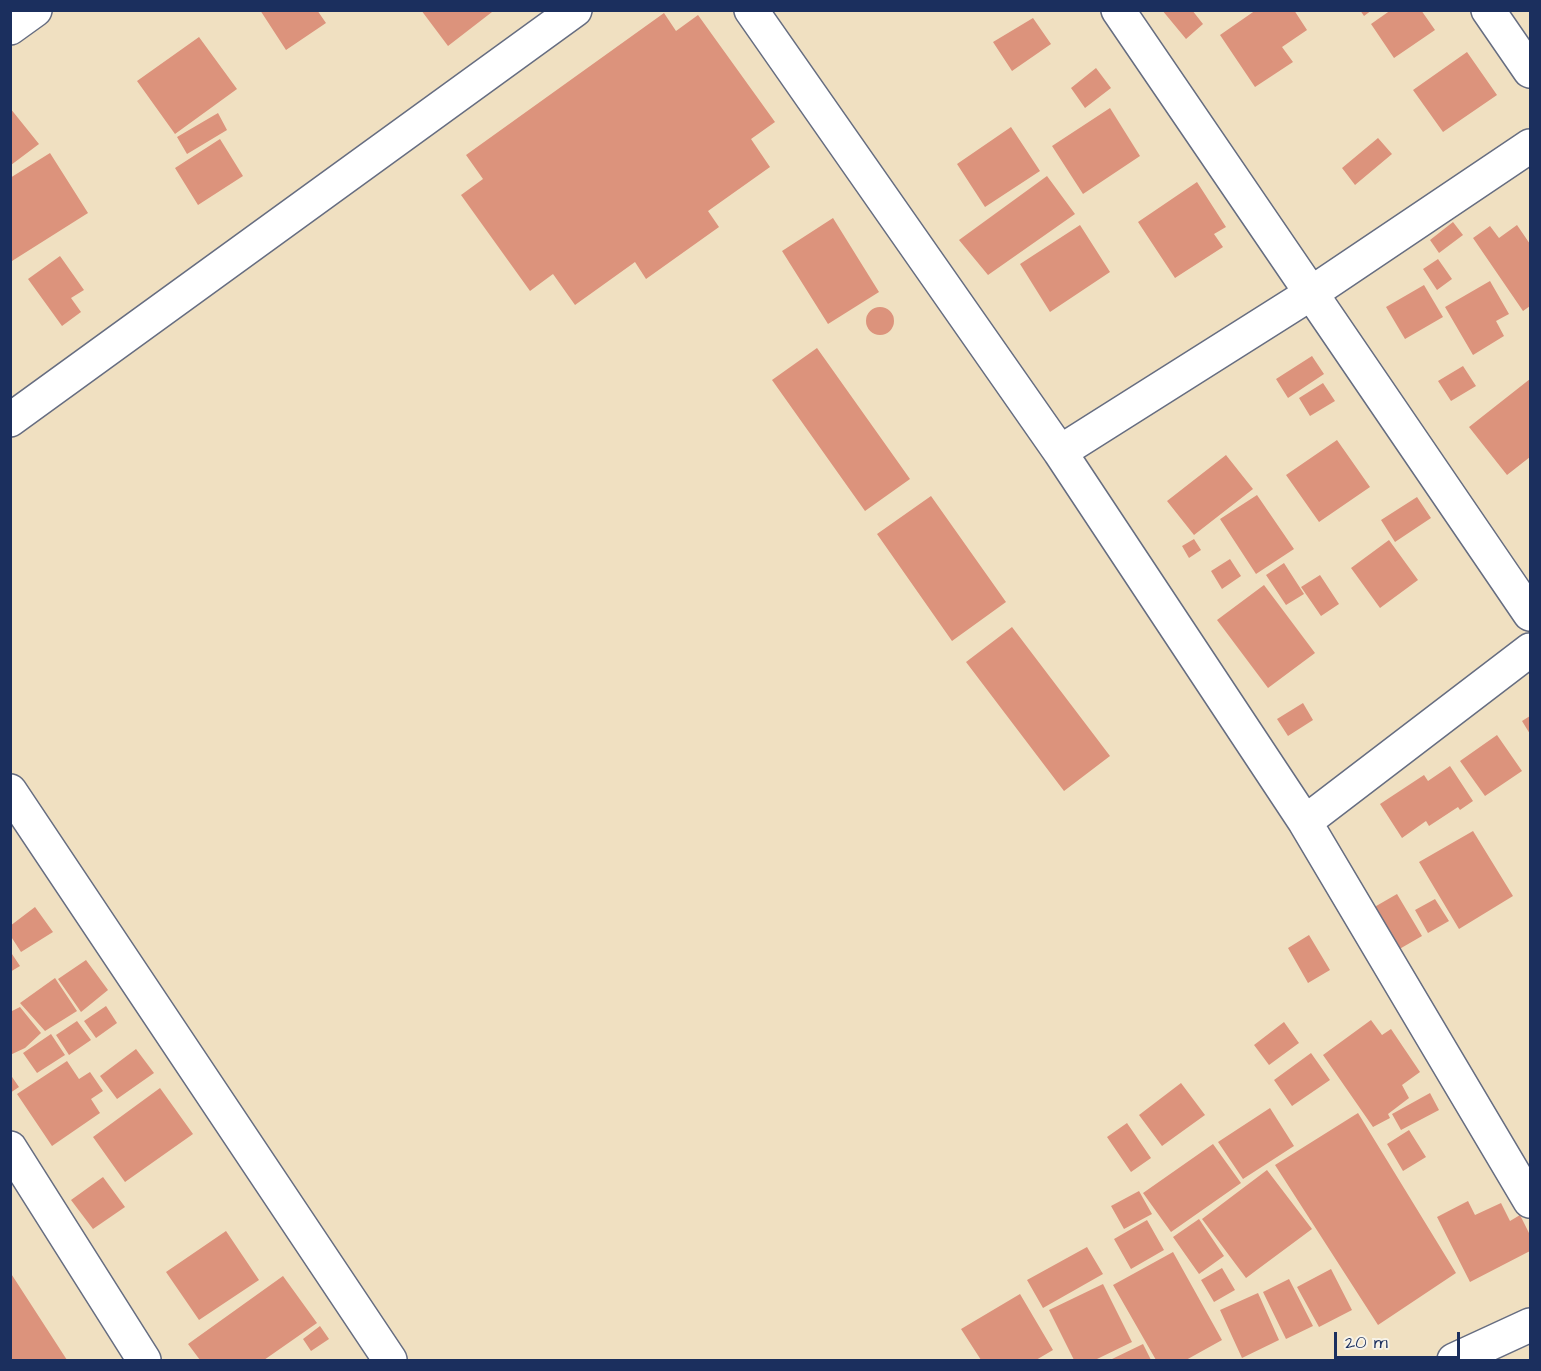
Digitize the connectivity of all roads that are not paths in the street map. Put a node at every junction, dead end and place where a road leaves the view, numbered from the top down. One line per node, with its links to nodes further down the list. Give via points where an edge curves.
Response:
1 (35, 10): 6 (street)
2 (575, 10): 10 (street)
3 (751, 10): 11 (street)
4 (1118, 10): 9 (street)
5 (1488, 10): 7 (street)
6 (10, 28)
7 (1530, 71)
8 (1530, 146): 9 (street)
9 (1310, 294): 11 (street); 12 (street)
10 (10, 420)
11 (1060, 452): 15 (street)
12 (1530, 614)
13 (1530, 650): 15 (street)
14 (10, 791): 20 (street)
15 (1305, 822): 17 (street)
16 (10, 1148): 19 (street)
17 (1530, 1201)
18 (1530, 1325): 21 (street)
19 (144, 1360)
20 (390, 1360)
21 (1454, 1360)

